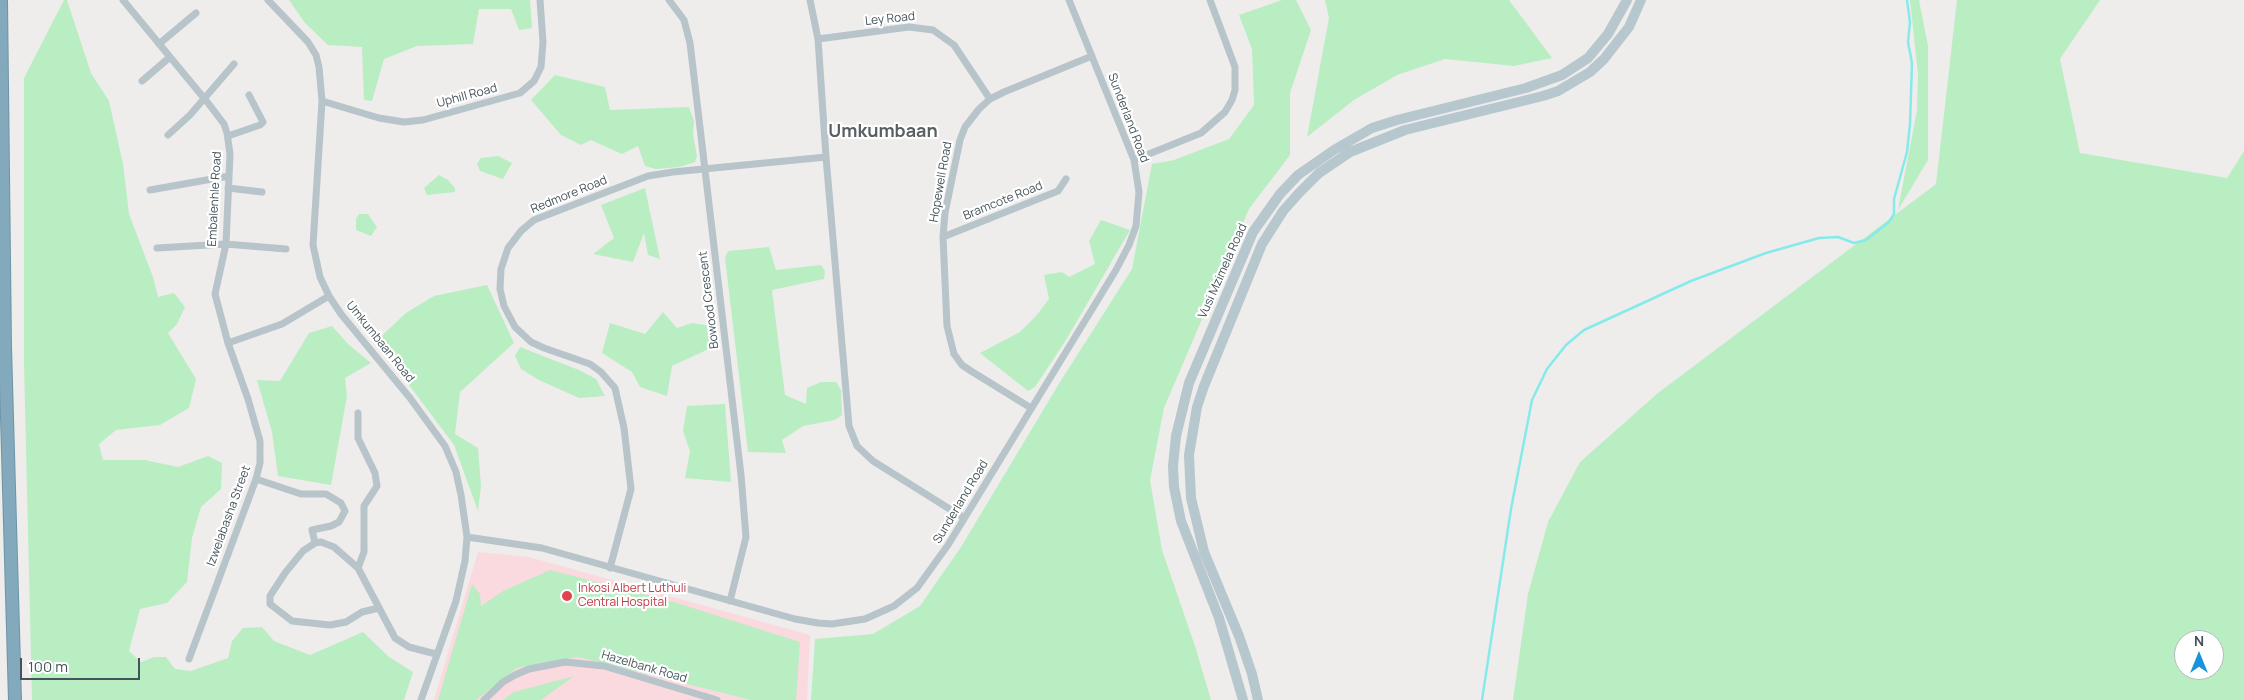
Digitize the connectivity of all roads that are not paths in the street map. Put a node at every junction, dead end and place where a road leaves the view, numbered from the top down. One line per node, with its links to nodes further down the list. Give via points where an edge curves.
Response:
1 (1, 0): 50 (highway, via 5,347)
2 (123, 0): 13 (street, Embalenhle Road)
3 (268, 0): 21 (street, Umkumbaan Road, via 308,42 316,55)
4 (540, 0): 21 (street, Uphill Road, via 541,67 534,81 520,93 423,120 404,122)
5 (669, 0): 26 (street, Bowood Crescent, via 684,20 689,37)
6 (810, 0): 12 (street)
7 (1069, 0): 14 (street, Sunderland Road)
8 (1210, 0): 25 (street, via 1235,67 1232,100 1226,112 1201,133)
9 (1627, 0): 54 (main road, Vusi Mzimela Road, via 1608,34 1588,58 1562,75 1526,88 1372,128 1298,175 1253,232 1189,383 1172,466 1181,521 1219,618)
10 (1641, 0): 55 (main road, Vusi Mzimela Road, via 1629,27 1590,72 1558,91 1405,130 1350,152 1319,173 1299,193 1262,244 1204,386 1189,455 1191,498 1204,552 1239,636)
11 (196, 13): 13 (street)
12 (818, 39): 20 (street, Ley Road, via 909,27 933,30 954,45); 24 (street)
13 (160, 44): 15 (street, Embalenhle Road)
14 (1092, 56): 20 (street, Hopewell Road); 25 (street, Sunderland Road)
15 (170, 57): 17 (street); 19 (street, Embalenhle Road)
16 (234, 64): 19 (street)
17 (142, 81)
18 (249, 95): 23 (street, via 264,122)
19 (205, 99): 22 (street); 23 (street, Embalenhle Road, via 224,124)
20 (990, 99): 32 (street, Hopewell Road, via 970,119 960,140)
21 (322, 101): 36 (street, Umkumbaan Road, via 313,245 320,277)
22 (168, 135)
23 (228, 136): 27 (street, Embalenhle Road)
24 (826, 157): 26 (street, Redmore Road); 41 (street, via 852,434 857,446 873,461)
25 (1134, 160): 38 (street, Sunderland Road, via 1139,208 1129,245)
26 (704, 170): 45 (street, Redmore Road, via 648,176 534,220 515,237 501,269 501,298 515,327 531,342 590,364 615,388 624,428 631,489); 46 (street, Bowood Crescent, via 746,526)
27 (229, 176): 29 (street, Embalenhle Road); 30 (street)
28 (1066, 179): 32 (street, Bramcote Road, via 1058,191)
29 (228, 188): 31 (street); 33 (street, Embalenhle Road)
30 (150, 190)
31 (262, 192)
32 (943, 237): 38 (street, Hopewell Road, via 947,326 954,354 962,365)
33 (226, 244): 34 (street); 35 (street); 37 (street, Embalenhle Road, via 215,294)
34 (157, 248)
35 (286, 249)
36 (329, 296): 37 (street, via 282,324); 42 (street, Umkumbaan Road, via 445,446 456,472)
37 (228, 343): 40 (street, Izwelabasha Street, via 258,429 261,453)
38 (1032, 408): 41 (street, Sunderland Road)
39 (358, 413): 44 (street, via 358,438 375,473 377,486 364,506 364,552)
40 (256, 479): 43 (street, via 304,494 326,494 341,503 345,511 340,522 312,530); 49 (street, Izwelabasha Street)
41 (964, 518): 46 (street, Sunderland Road, via 917,588 894,606 865,619 818,623)
42 (467, 537): 45 (street, Sunderland Road, via 542,548); 48 (street, Umkumbaan Road, via 458,594)
43 (315, 543): 44 (street, via 334,547); 47 (street, via 303,551 285,573 270,596 272,607 296,622 330,625)
44 (358, 568): 47 (street)
45 (610, 568): 46 (street, Sunderland Road)
46 (730, 601)
47 (379, 608): 48 (street, via 395,638 403,645)
48 (436, 654): 51 (street, Umkumbaan Road)
49 (189, 659)
50 (15, 700)
51 (421, 700)
52 (484, 700): 53 (street, Hazelbank Road, via 503,682 529,669 583,662)
53 (717, 700)
54 (1242, 700)
55 (1258, 700)

